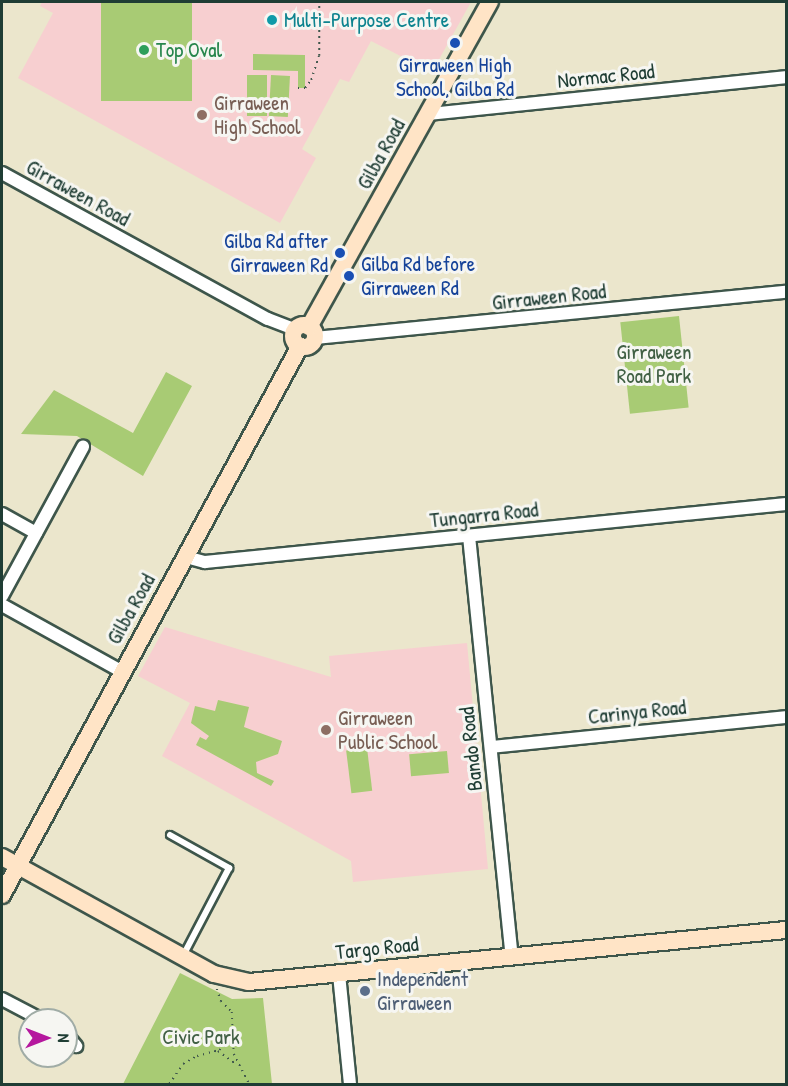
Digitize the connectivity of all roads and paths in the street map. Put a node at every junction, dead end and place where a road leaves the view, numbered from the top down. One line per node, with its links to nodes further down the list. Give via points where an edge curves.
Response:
1 (319, 2): 4 (path, via 319,56 311,80 305,88)
2 (490, 2): 5 (street, Gilba Road)
3 (786, 78): 5 (street, Normac Road)
4 (298, 88)
5 (429, 114): 8 (street, Gilba Road)
6 (2, 173): 8 (street, Girraween Road, via 268,319)
7 (786, 292): 8 (street, Girraween Road)
8 (305, 335): 14 (street, Gilba Road)
9 (83, 447): 12 (street)
10 (786, 504): 13 (street, Tungarra Road)
11 (2, 514): 12 (street)
12 (36, 533): 15 (street)
13 (469, 536): 14 (street, Tungarra Road, via 205,562); 19 (street, Bando Road)
14 (186, 556): 17 (street, Gilba Road)
15 (2, 596)
16 (2, 605): 17 (street)
17 (122, 672): 21 (street, Gilba Road)
18 (786, 717): 19 (street, Carinya Road)
19 (491, 747): 25 (street, Bando Road)
20 (170, 835): 24 (lane, via 230,868)
21 (9, 861): 22 (street, Gilba Road); 24 (street, Targo Road)
22 (2, 895)
23 (786, 930): 25 (street, Targo Road)
24 (183, 956): 26 (street, Targo Road, via 214,974 243,981)
25 (512, 957): 26 (street, Targo Road)
26 (339, 974): 35 (street)
27 (217, 988): 30 (path, via 234,1019)
28 (2, 999): 29 (street)
29 (19, 1008)
30 (233, 1040): 31 (path); 32 (path)
31 (217, 1051): 32 (path); 33 (path, via 183,1064)
32 (237, 1065): 34 (path)
33 (170, 1084)
34 (249, 1084)
35 (350, 1084)

